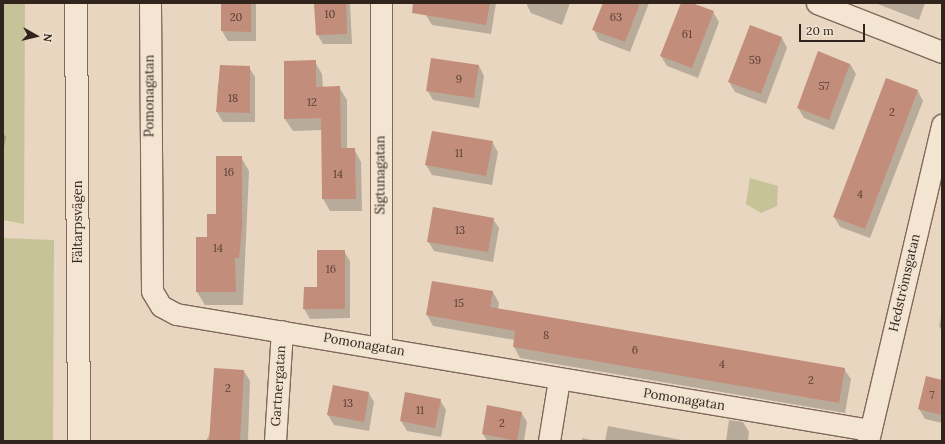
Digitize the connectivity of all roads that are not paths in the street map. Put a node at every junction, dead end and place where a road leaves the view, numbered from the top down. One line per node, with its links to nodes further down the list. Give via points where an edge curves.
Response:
1 (76, 3): 11 (main road, Fältarpsvägen)
2 (150, 3): 7 (street, Pomonagatan, via 152,291 161,306 176,314)
3 (381, 3): 8 (street, Sigtunagatan)
4 (817, 3): 5 (street)
5 (942, 52)
6 (942, 125): 10 (street, Hedströmsgatan)
7 (282, 331): 8 (street, Pomonagatan); 12 (street, Gartnergatan)
8 (382, 348): 9 (street, Pomonagatan)
9 (559, 379): 10 (street, Pomonagatan); 13 (street)
10 (869, 436)
11 (79, 441)
12 (275, 441)
13 (549, 441)

